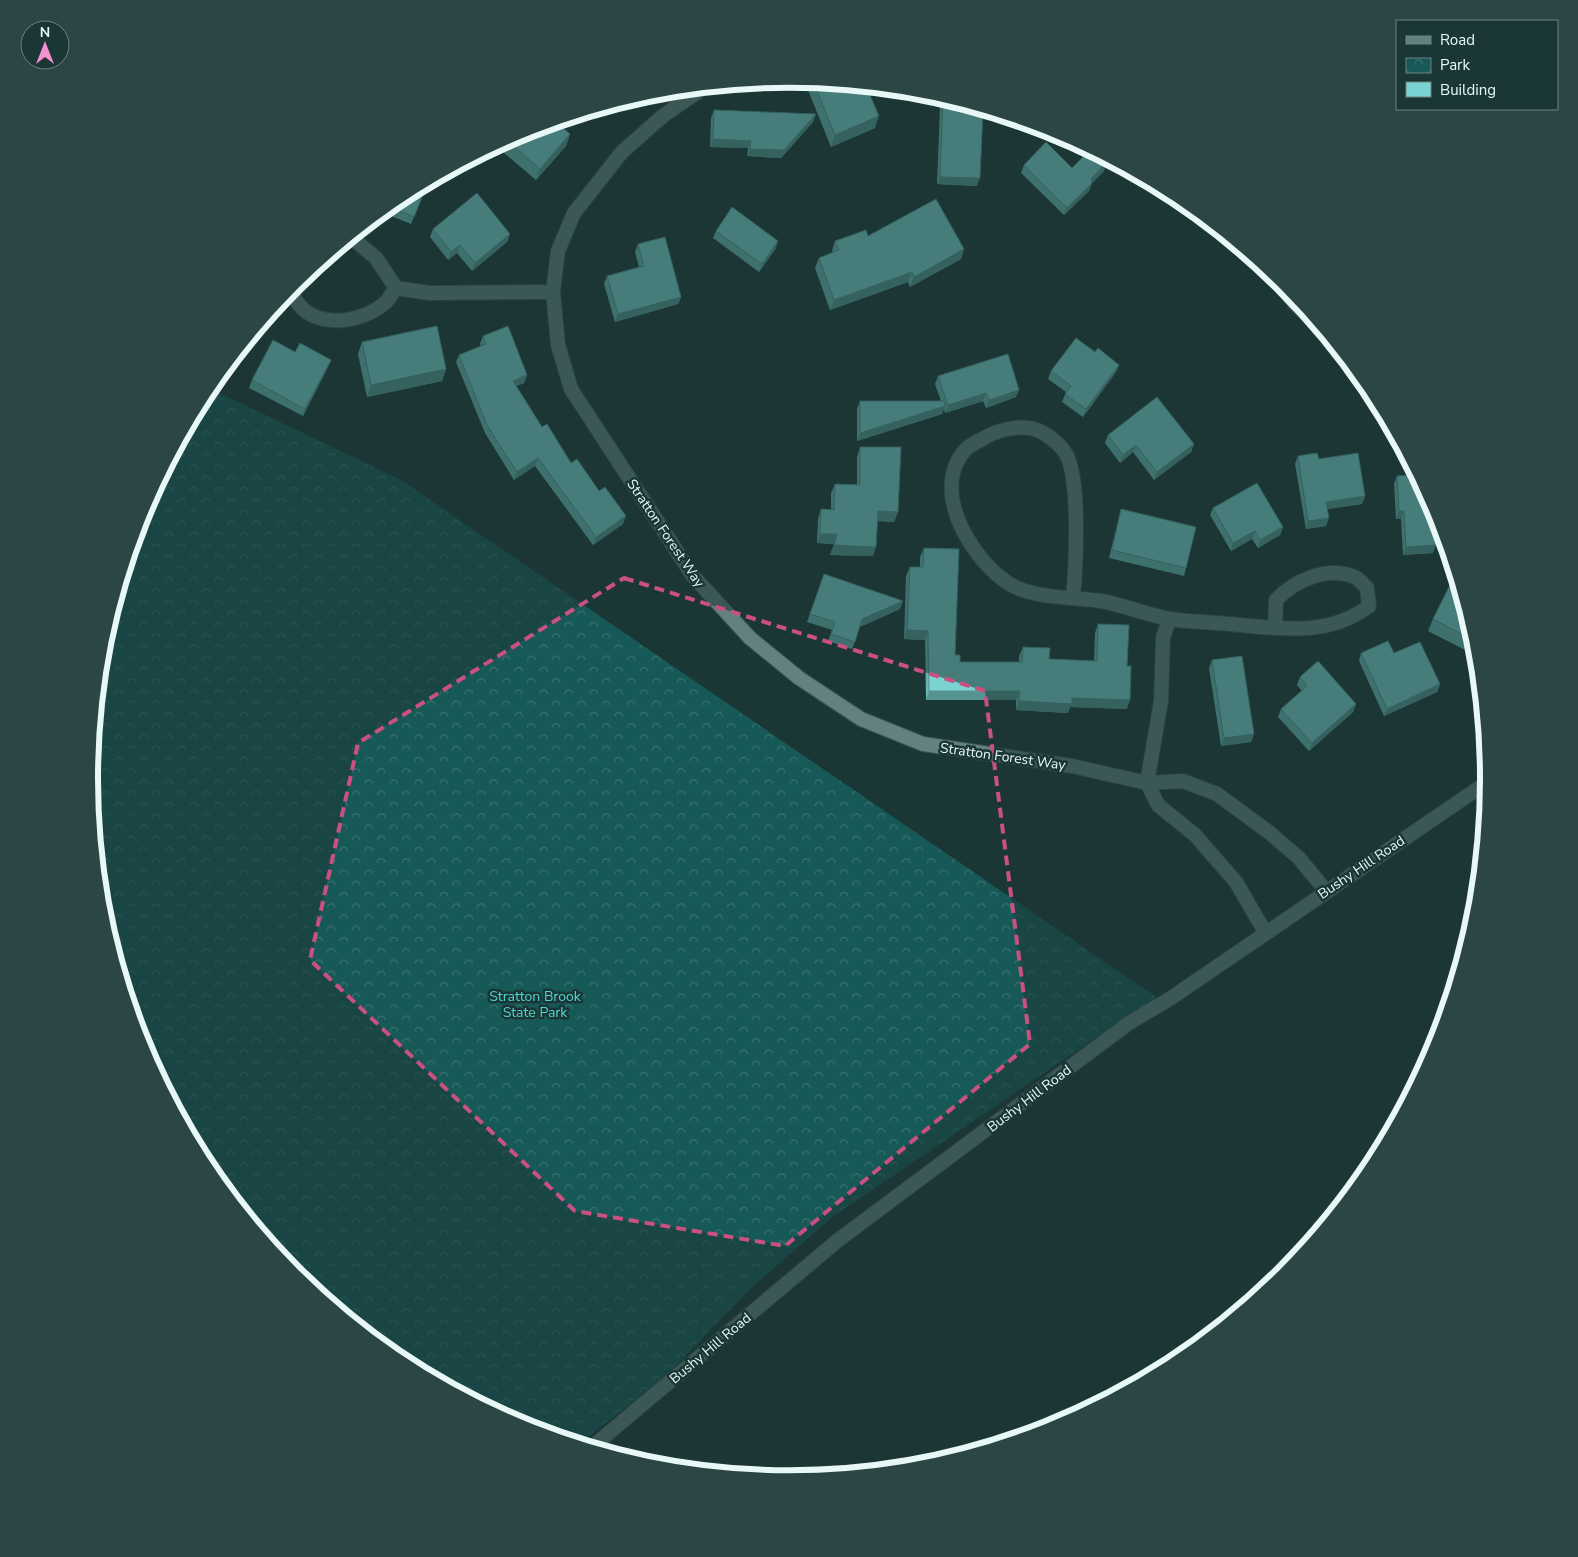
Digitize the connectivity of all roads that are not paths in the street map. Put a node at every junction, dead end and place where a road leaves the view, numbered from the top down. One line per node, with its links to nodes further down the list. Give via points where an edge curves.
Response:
1 (695, 94): 4 (street, Stratton Forest Way, via 664,115 622,152 574,213 558,251)
2 (354, 241): 3 (street, via 376,258)
3 (396, 288): 4 (street, via 429,293); 5 (street, via 386,301 373,309 334,322 321,320 301,309)
4 (553, 292): 9 (street, Stratton Forest Way, via 558,345 571,390 693,576 750,638 798,678 861,719 923,744 1072,766)
5 (294, 297)
6 (1073, 597): 6 (street, via 1024,592 1005,581 965,537 954,508 952,482 958,463 968,448 991,434 1018,427 1035,429 1052,439 1067,455 1076,486); 7 (street, via 1136,608)
7 (1169, 619): 8 (street); 9 (street, via 1163,638 1161,701)
8 (1275, 628): 8 (street, via 1276,600 1288,587 1305,578 1334,574 1356,578 1367,588 1370,606 1354,618 1300,630)
9 (1147, 783): 11 (street, Stratton Forest Way, via 1182,781 1217,794 1270,832); 12 (street, via 1158,805 1195,835 1236,882)
10 (1480, 787): 11 (street, Bushy Hill Road)
11 (1326, 891): 12 (street, Bushy Hill Road)
12 (1265, 932): 13 (street, Bushy Hill Road, via 1171,998 1129,1023 837,1242)
13 (598, 1442)

